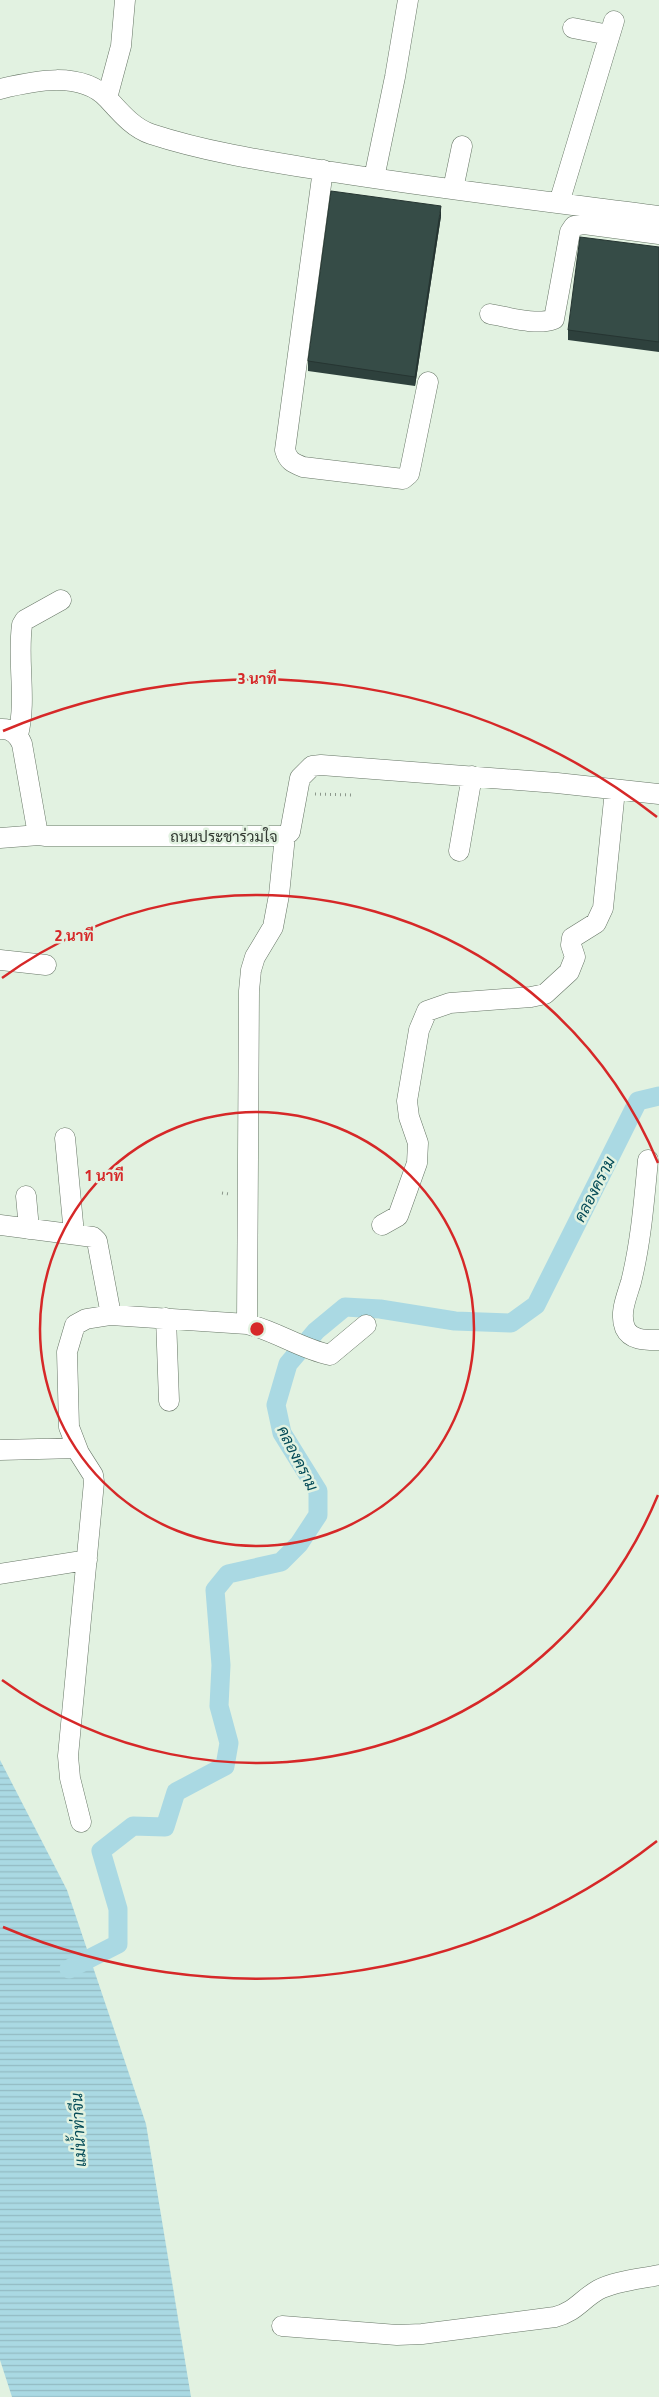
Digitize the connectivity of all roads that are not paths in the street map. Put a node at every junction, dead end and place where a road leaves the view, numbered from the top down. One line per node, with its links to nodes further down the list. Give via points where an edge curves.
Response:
1 (125, 0): 5 (street, via 121,46)
2 (408, 0): 8 (street)
3 (573, 28): 10 (street, via 612,28)
4 (0, 89): 5 (street, via 74,81 96,88)
5 (107, 98): 7 (street, via 133,124 149,133 274,162)
6 (462, 146): 9 (street)
7 (324, 170): 8 (street); 14 (street, via 285,450 288,458 293,464 303,467 403,479 409,474)
8 (374, 178): 9 (street)
9 (453, 189): 10 (street)
10 (559, 203): 11 (street)
11 (659, 216)
12 (659, 234): 13 (street, via 584,224 574,226 570,232 554,319 531,320)
13 (490, 314)
14 (428, 382)
15 (61, 600): 16 (street, via 25,620 22,625 20,689 23,710)
16 (9, 732): 20 (street, via 22,744)
17 (472, 776): 18 (street, ถนนประชาร่วมใจ); 21 (street, ถนนประชาร่วมใจ, via 321,765 306,770 300,778 290,832); 23 (street)
18 (615, 790): 19 (street, ถนนประชาร่วมใจ); 30 (street, via 603,908 596,923 572,938 575,957 569,972 545,994 457,1002 427,1011 418,1030 406,1101 418,1143 417,1163 398,1216)
19 (659, 794)
20 (40, 835): 21 (street, ถนนประชาร่วมใจ); 22 (street, ถนนประชาร่วมใจ)
21 (286, 836): 35 (street, via 274,927 255,957 248,991)
22 (0, 838)
23 (458, 851)
24 (0, 960): 25 (street)
25 (46, 965)
26 (66, 1138): 32 (street)
27 (648, 1160): 37 (street, via 641,1234 623,1318 631,1335 638,1339)
28 (26, 1196): 31 (street)
29 (0, 1225): 31 (street)
30 (382, 1225)
31 (29, 1229): 32 (street)
32 (74, 1234): 33 (street, via 89,1235 97,1241)
33 (111, 1315): 34 (street); 39 (street, via 86,1319 75,1325 70,1336 66,1366 69,1427)
34 (166, 1318): 35 (street); 38 (street)
35 (247, 1324): 36 (street, via 330,1355)
36 (366, 1325)
37 (659, 1340)
38 (169, 1401)
39 (77, 1448): 40 (street); 41 (street, via 94,1482)
40 (0, 1450)
41 (87, 1560): 42 (street); 43 (street, via 68,1756)
42 (0, 1574)
43 (81, 1822)
44 (659, 2275): 45 (street, via 609,2286 597,2291 568,2314 555,2317 406,2335)
45 (282, 2326)

